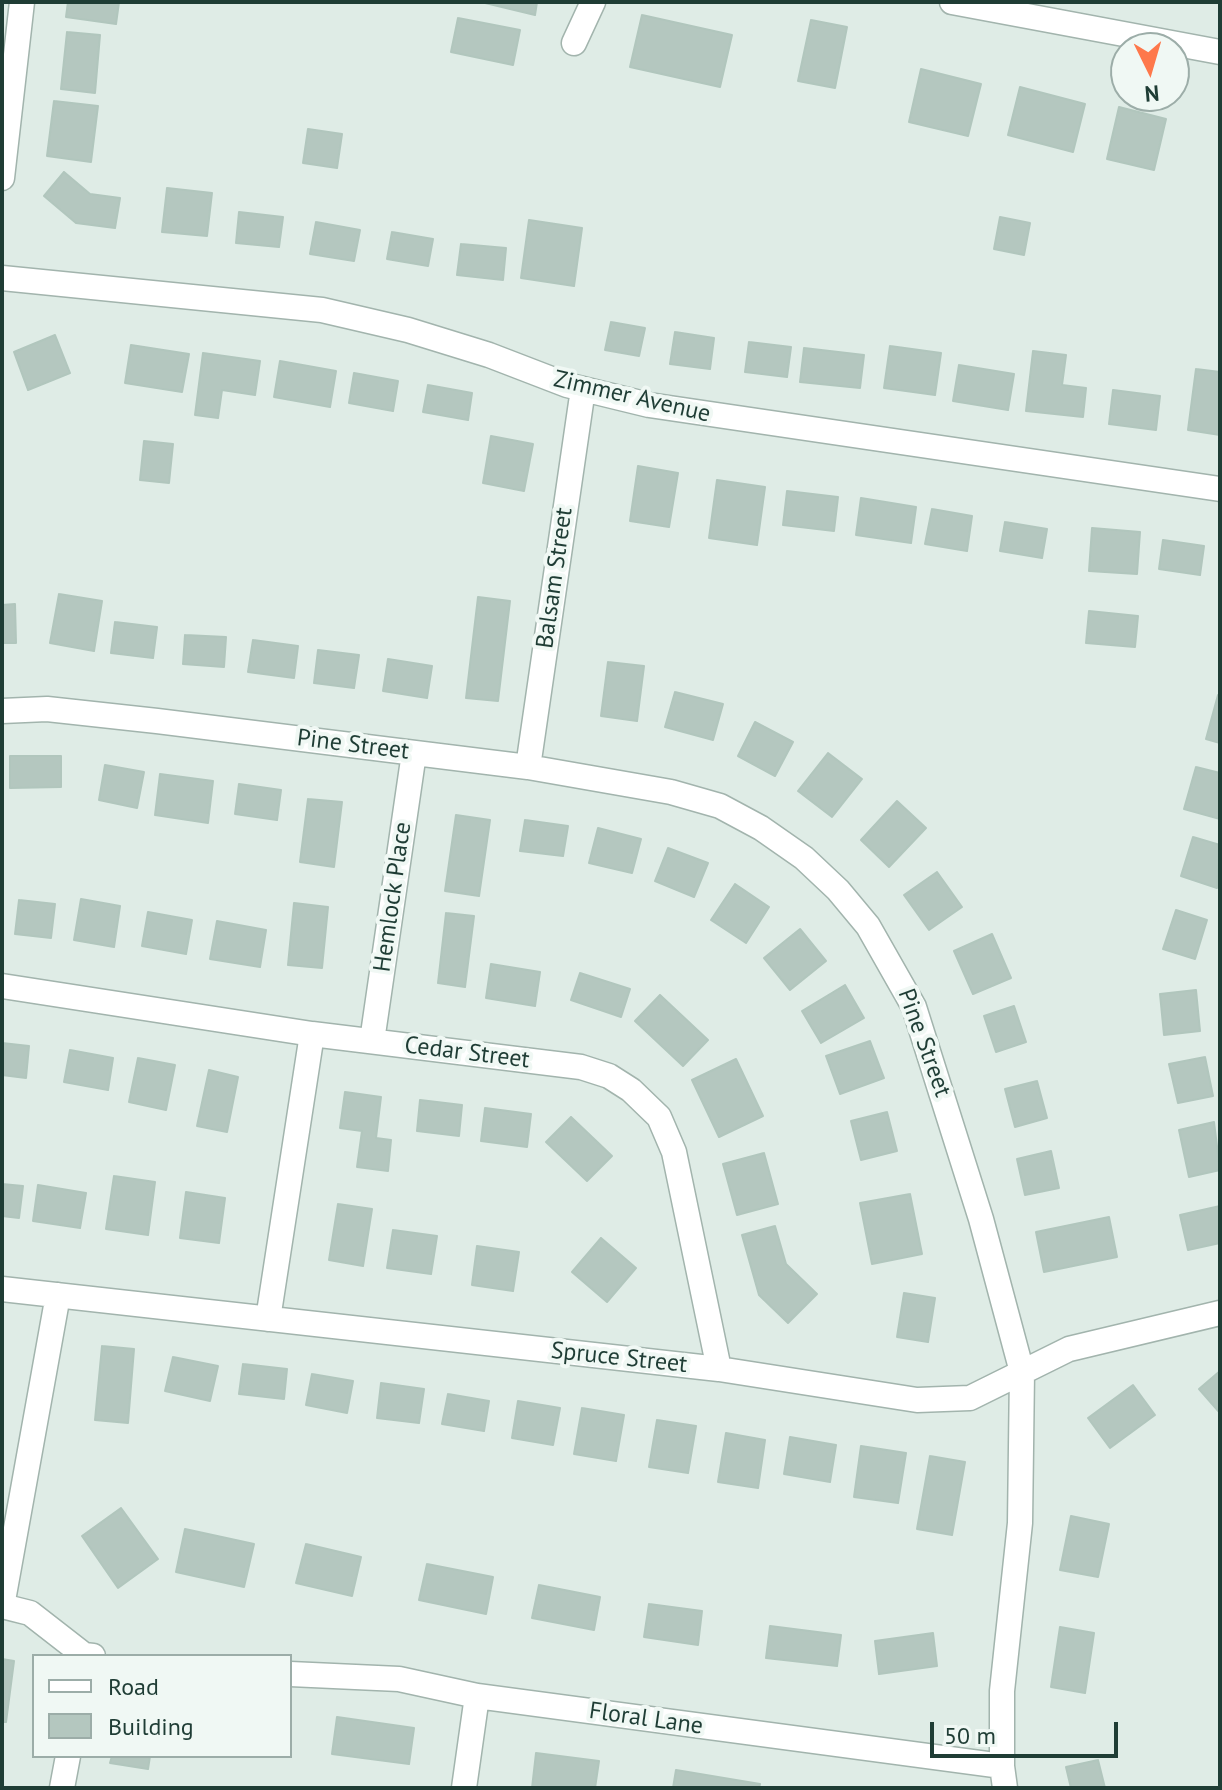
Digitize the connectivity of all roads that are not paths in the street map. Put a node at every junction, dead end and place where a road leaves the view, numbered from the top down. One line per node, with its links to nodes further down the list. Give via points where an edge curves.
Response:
1 (22, 2): 6 (street)
2 (593, 2): 4 (street)
3 (952, 2): 5 (street)
4 (574, 43)
5 (1220, 52)
6 (2, 178)
7 (2, 278): 8 (street, Zimmer Avenue, via 322,310 421,334)
8 (583, 389): 9 (street, Zimmer Avenue, via 728,419); 12 (street, Balsam Street)
9 (1220, 489)
10 (2, 711): 11 (street, Pine Street, via 63,711)
11 (414, 753): 12 (street, Pine Street); 15 (street, Hemlock Place)
12 (528, 767): 21 (street, Pine Street, via 720,806 804,858 868,926 914,1007 981,1219)
13 (2, 986): 14 (street, Cedar Street)
14 (312, 1034): 15 (street, Cedar Street); 19 (street)
15 (372, 1041): 20 (street, Cedar Street, via 581,1067 631,1090 659,1117 674,1152)
16 (2, 1289): 17 (street, Spruce Street)
17 (58, 1295): 19 (street, Spruce Street); 22 (street)
18 (1220, 1313): 21 (street, Spruce Street, via 1069,1349)
19 (268, 1319): 20 (street, Spruce Street)
20 (719, 1369): 21 (street, Spruce Street, via 917,1400 970,1398)
21 (1022, 1372): 27 (street, Pine Street, via 1020,1523 1002,1691)
22 (2, 1606): 23 (street, via 30,1613)
23 (84, 1654)
24 (292, 1674): 25 (street, Floral Lane, via 399,1679)
25 (477, 1696): 27 (street, Floral Lane); 29 (street)
26 (68, 1758): 28 (street)
27 (1004, 1777)
28 (62, 1788)
29 (464, 1788)

